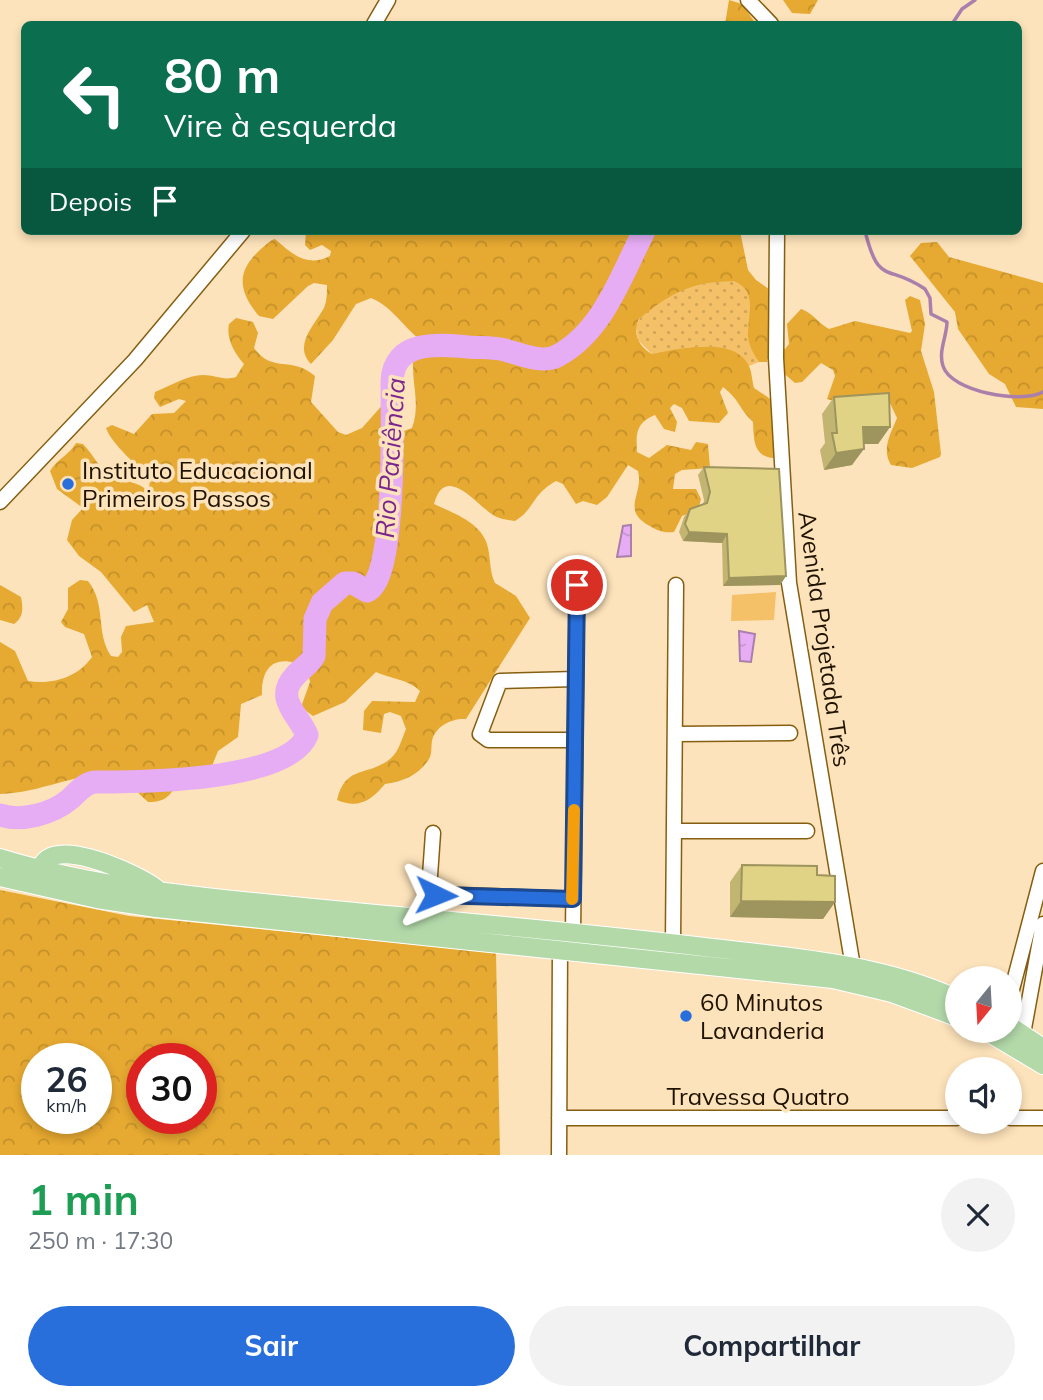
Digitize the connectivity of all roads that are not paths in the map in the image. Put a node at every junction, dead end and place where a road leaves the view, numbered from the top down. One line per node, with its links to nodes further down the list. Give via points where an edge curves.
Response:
1 (388, 0): 3 (street)
2 (748, 0): 4 (street)
3 (376, 21)
4 (768, 21)
5 (240, 235): 7 (street, via 135,360)
6 (777, 235): 28 (street, Avenida Projetada Três, via 776,358 789,583)
7 (0, 502)
8 (577, 585): 10 (street)
9 (676, 585): 12 (street)
10 (576, 679): 13 (street); 13 (street, via 500,681 480,734 488,740)
11 (790, 733): 12 (street)
12 (675, 734): 14 (street)
13 (575, 740): 21 (street)
14 (674, 831): 15 (street); 25 (street)
15 (807, 831)
16 (433, 833): 21 (street, via 431,894)
17 (0, 858): 19 (main road)
18 (0, 877): 19 (main road)
19 (41, 878): 24 (main road, via 50,856 68,854 130,871 160,891); 26 (main road, via 156,908)
20 (1042, 880): 22 (street)
21 (573, 899): 24 (street)
22 (1038, 911): 27 (street)
23 (1043, 924): 30 (street)
24 (573, 933): 25 (main road)
25 (673, 943): 28 (main road)
26 (560, 949): 31 (main road, via 832,979 892,993); 36 (street)
27 (1020, 966)
28 (853, 967): 29 (main road)
29 (945, 995)
30 (1022, 1006)
31 (945, 1013)
32 (1022, 1034): 34 (main road)
33 (1006, 1043): 35 (main road)
34 (1043, 1048)
35 (1043, 1065)
36 (559, 1118): 37 (street, Travessa Quatro); 40 (street)
37 (945, 1118)
38 (1022, 1118): 39 (street)
39 (1043, 1118)
40 (559, 1155)

